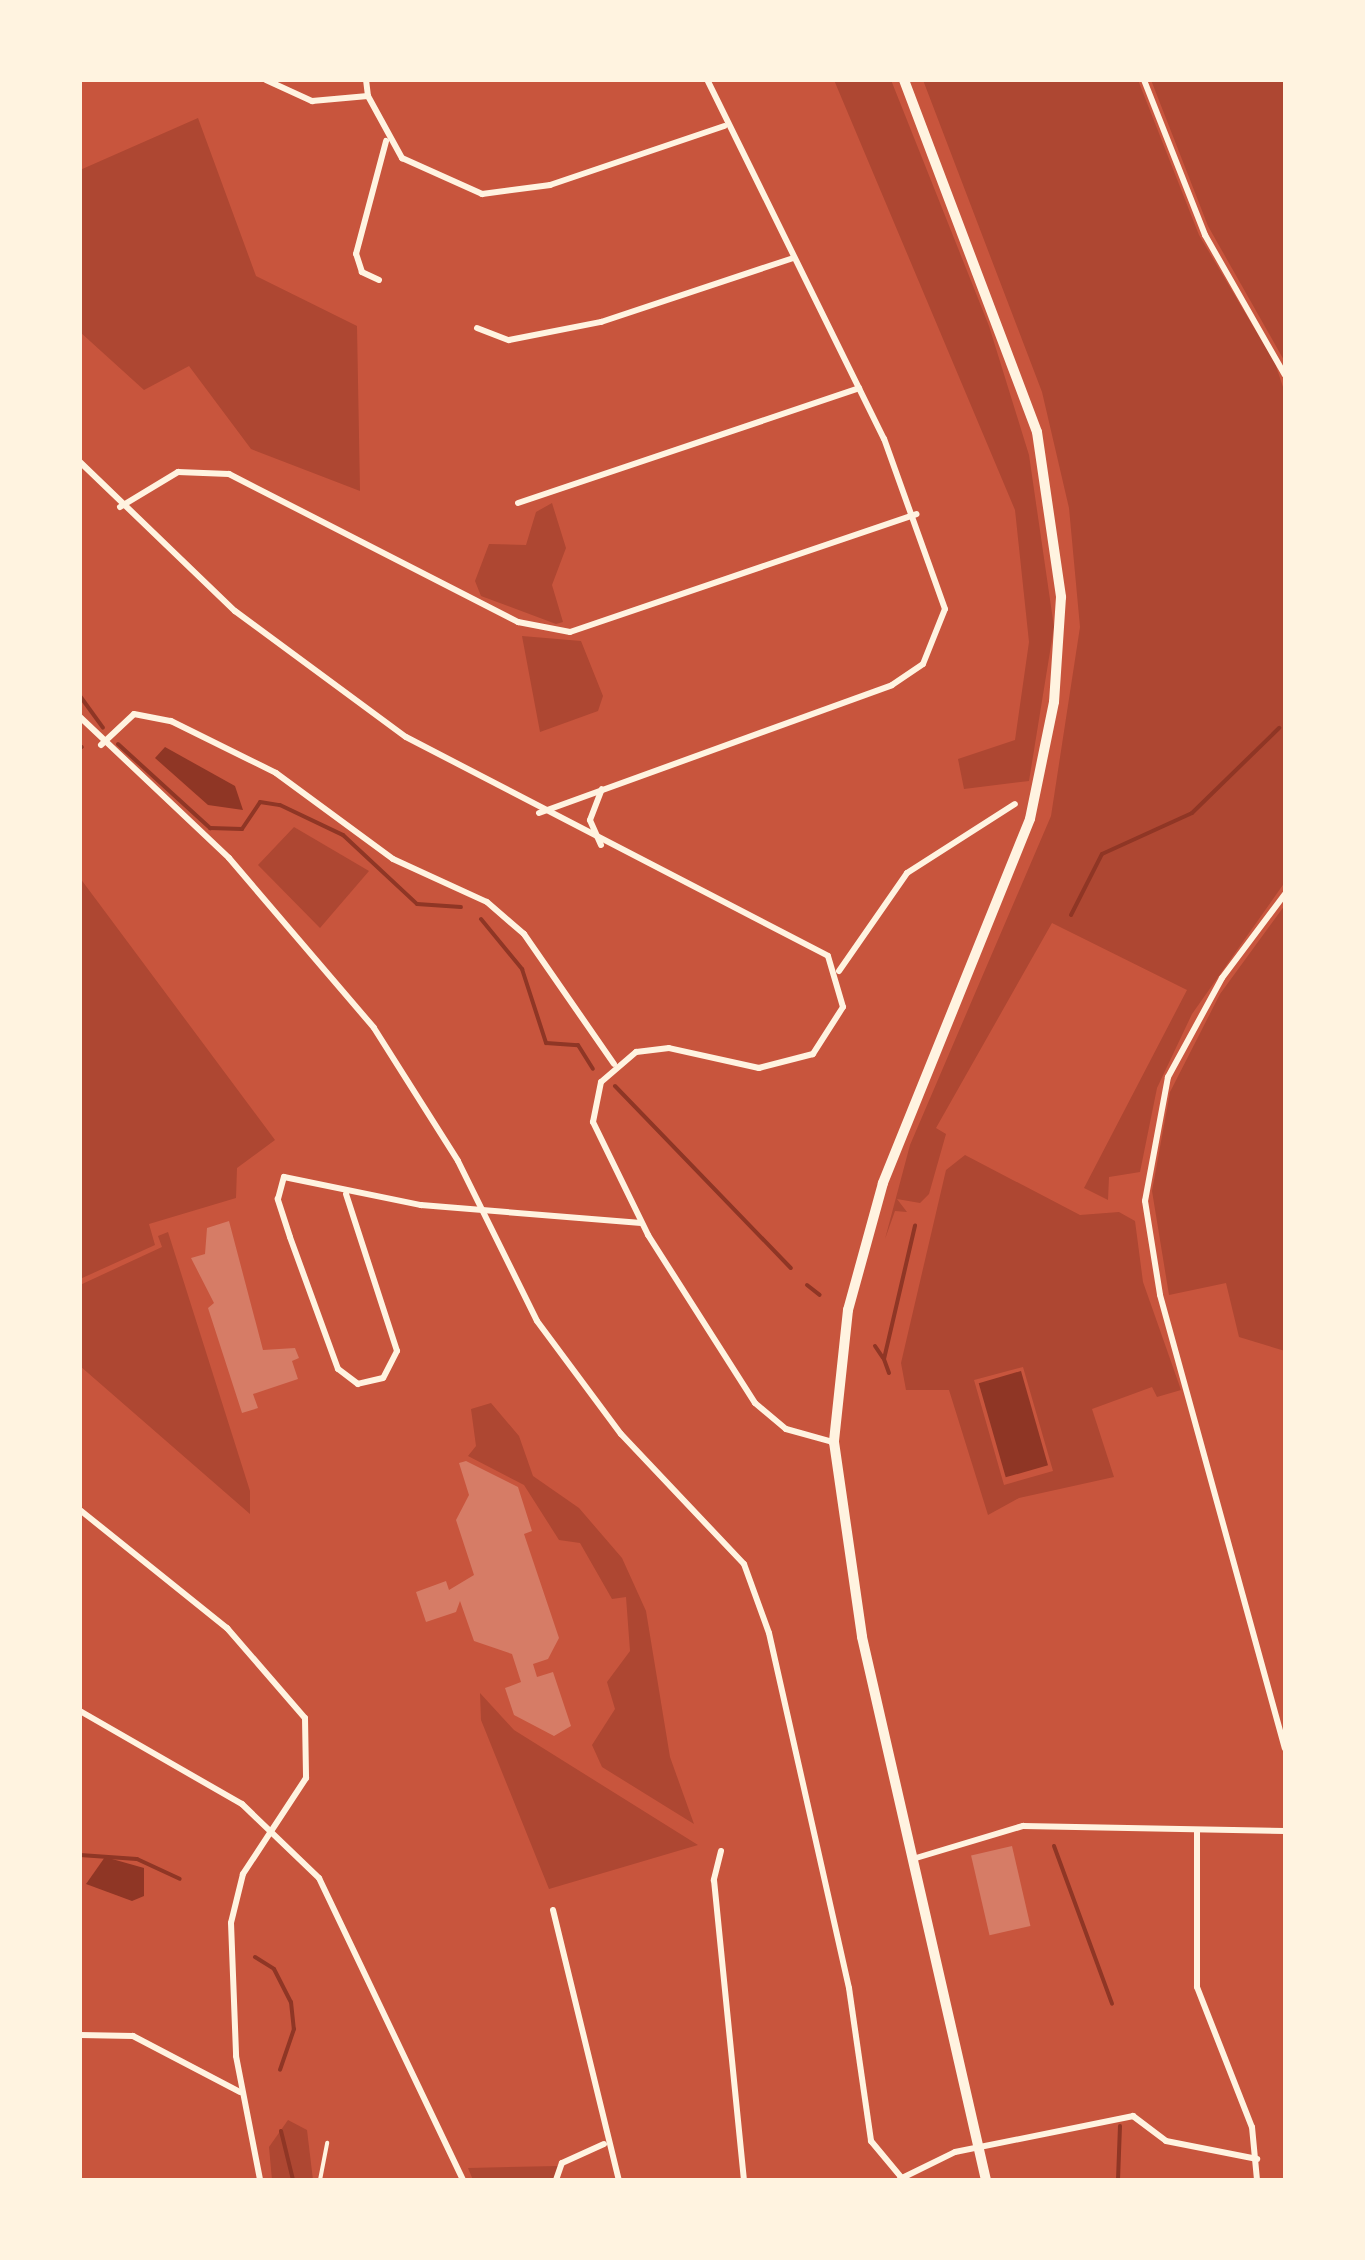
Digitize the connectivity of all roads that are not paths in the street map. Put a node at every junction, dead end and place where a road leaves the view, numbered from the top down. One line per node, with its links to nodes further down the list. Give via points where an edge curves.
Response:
1 (266, 80): 6 (street, via 293,99)
2 (366, 80): 6 (street)
3 (707, 80): 7 (street)
4 (904, 80): 30 (main road, via 1037,432 1058,542 1060,642 1030,819 864,1244)
5 (1144, 80): 12 (street, via 1205,235)
6 (368, 96): 8 (street)
7 (724, 126): 8 (street, via 499,195 443,184); 9 (street)
8 (386, 141): 10 (street, via 356,254 362,272)
9 (792, 258): 11 (street, via 600,322 509,340); 13 (street)
10 (379, 280)
11 (477, 328)
12 (1285, 376)
13 (859, 388): 15 (street); 17 (street)
14 (80, 462): 16 (street)
15 (518, 503)
16 (120, 507): 17 (street, via 178,472 229,474 518,622 570,632); 22 (street, via 302,662 406,737)
17 (916, 514): 20 (street, via 944,598 923,664 892,684)
18 (80, 717): 19 (street)
19 (101, 745): 26 (street, via 134,714 170,721 276,773 393,858 487,902 531,943); 28 (street, via 229,858 374,1028)
20 (603, 788): 22 (street); 23 (street, via 590,820)
21 (1015, 804): 25 (street, via 907,873)
22 (539, 813): 23 (street)
23 (604, 848): 25 (street, via 790,930)
24 (1285, 894): 33 (street, via 1204,1006 1158,1108 1146,1213)
25 (838, 971): 26 (street, via 843,1006 826,1043 759,1068 669,1048)
26 (614, 1064): 29 (street, via 593,1122)
27 (346, 1194): 27 (street, via 290,1174 278,1199 338,1370 370,1384 393,1366 396,1350); 28 (street)
28 (481, 1209): 29 (street); 46 (street, via 579,1381 750,1577 849,1988 867,2125)
29 (641, 1223): 30 (street, via 762,1410 786,1429)
30 (834, 1442): 38 (main road, via 862,1637)
31 (80, 1510): 34 (street, via 292,1694 310,1760)
32 (80, 1711): 34 (street)
33 (1285, 1748)
34 (273, 1827): 41 (street, via 243,1874 230,1923); 49 (street, via 342,1916)
35 (1197, 1830): 36 (street); 38 (street, via 1023,1826); 45 (street, via 1196,1987)
36 (1285, 1831)
37 (721, 1851): 52 (street, via 714,1880)
38 (916, 1858): 44 (main road)
39 (553, 1910): 43 (street)
40 (80, 2035): 41 (street, via 132,2036)
41 (241, 2093): 47 (street)
42 (327, 2142): 48 (lane)
43 (604, 2144): 50 (street, via 562,2163); 51 (street)
44 (977, 2146): 45 (street, via 1133,2116 1166,2141); 46 (street); 53 (main road)
45 (1256, 2159): 54 (street)
46 (900, 2179)
47 (260, 2180)
48 (320, 2180)
49 (463, 2180)
50 (556, 2180)
51 (619, 2180)
52 (744, 2180)
53 (986, 2180)
54 (1257, 2180)

